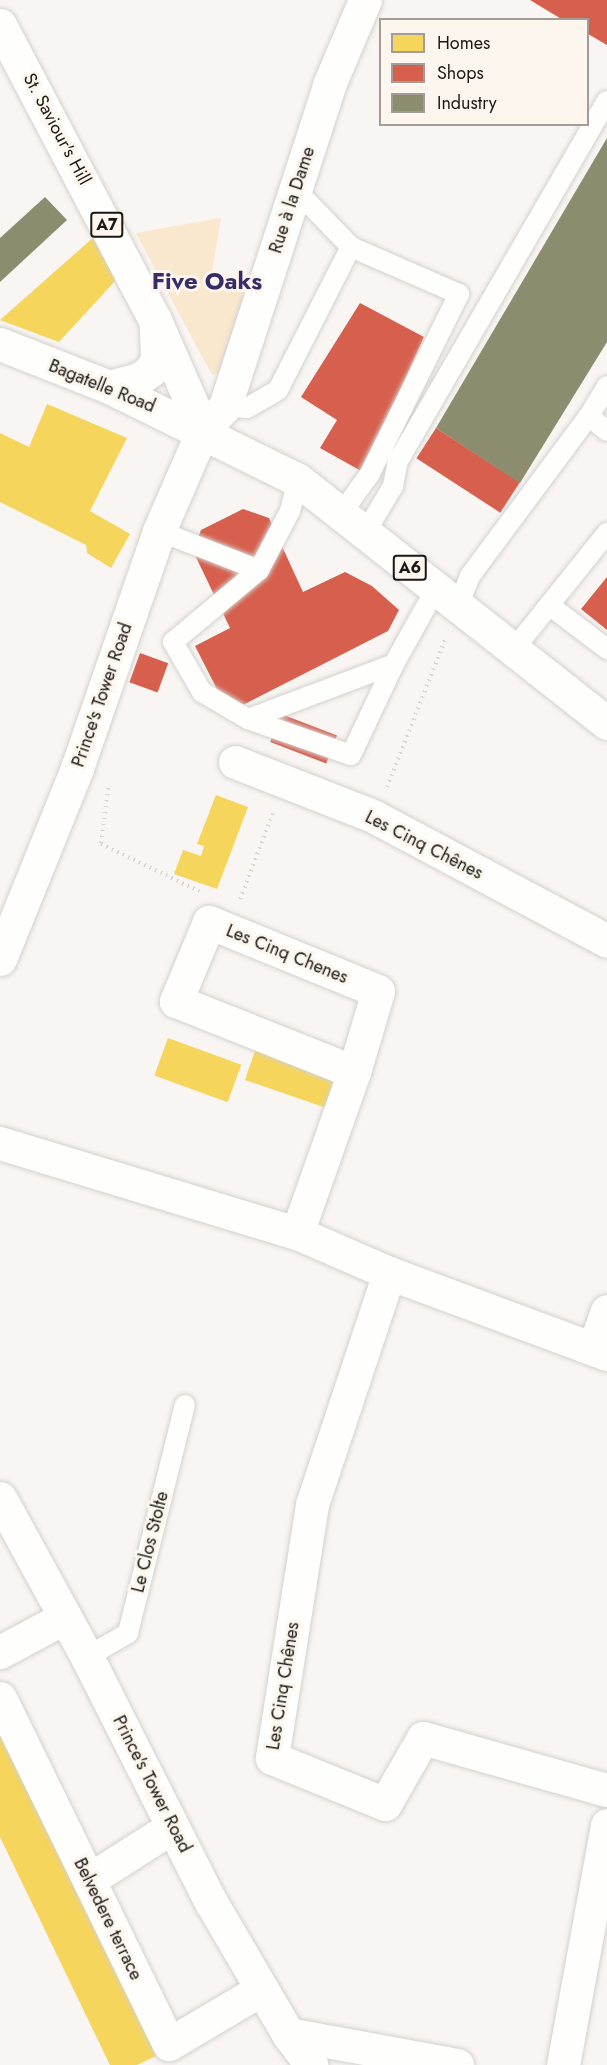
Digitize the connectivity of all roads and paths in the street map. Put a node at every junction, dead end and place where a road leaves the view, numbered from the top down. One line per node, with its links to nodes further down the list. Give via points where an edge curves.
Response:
1 (365, 0): 4 (street, Rue à la Dame, via 329,85)
2 (0, 25): 6 (street, St. Saviour's Hill / A7)
3 (607, 101): 15 (lane, via 398,461 393,486)
4 (295, 189): 5 (lane); 10 (street, Rue à la Dame)
5 (351, 247): 10 (lane, via 278,390 247,408); 15 (lane, via 459,294 369,476)
6 (155, 320): 9 (street, via 159,344 154,365 139,379); 12 (street, St. Saviour's Hill / A7)
7 (0, 344): 9 (street, Bagatelle Road / A6)
8 (607, 386): 11 (lane)
9 (109, 387): 12 (street, Bagatelle Road / A6)
10 (225, 405): 12 (street, Rue à la Dame)
11 (589, 416): 13 (lane); 19 (lane, via 470,576)
12 (203, 430): 14 (street, A6); 16 (street, Prince's Tower Road)
13 (607, 431)
14 (298, 480): 15 (street, A6); 18 (lane, via 290,511)
15 (353, 523): 19 (street, A6)
16 (159, 531): 18 (lane); 27 (street, Prince's Tower Road)
17 (607, 533): 20 (lane)
18 (259, 570): 24 (lane, via 172,642 201,692)
19 (447, 597): 21 (street, A6); 23 (lane); 29 (path)
20 (549, 605): 21 (lane); 22 (lane)
21 (514, 649): 25 (street, A6)
22 (607, 649)
23 (394, 663): 24 (lane); 24 (lane, via 351,755)
24 (248, 719)
25 (607, 723)
26 (235, 762): 28 (street, Les Cinq Chênes)
27 (77, 768): 30 (path, via 109,776 101,844 198,888); 32 (street, Prince's Tower Road)
28 (285, 782): 29 (street, Les Cinq Chênes); 30 (path)
29 (375, 817): 31 (street, Les Cinq Chênes)
30 (219, 925): 33 (street, Les Cinq Chenes, via 378,991); 33 (street, Les Cinq Chenes, via 176,1001)
31 (607, 941)
32 (0, 959)
33 (354, 1072): 35 (street, Les Cinq Chenes)
34 (0, 1143): 35 (street)
35 (297, 1233): 36 (street)
36 (388, 1273): 38 (street); 45 (street, Les Cinq Chênes, via 312,1504 272,1758 385,1804 423,1738)
37 (607, 1311): 38 (street)
38 (600, 1351)
39 (185, 1405): 43 (lane, Le Clos Stolte, via 128,1633)
40 (0, 1498): 41 (street, Prince's Tower Road)
41 (65, 1617): 42 (street); 43 (street, Prince's Tower Road)
42 (0, 1652)
43 (87, 1657): 50 (street, Prince's Tower Road, via 211,1902)
44 (0, 1698): 48 (street, Belvedere terrace)
45 (607, 1790)
46 (607, 1825): 49 (street)
47 (156, 1837): 48 (street)
48 (89, 1880): 50 (street, Belvedere terrace, via 169,2044)
49 (600, 1913): 54 (street)
50 (262, 1989): 51 (street, Prince's Tower Road)
51 (288, 2034): 52 (street, Prince's Tower Road); 53 (street)
52 (311, 2065)
53 (457, 2065)
54 (563, 2065)

